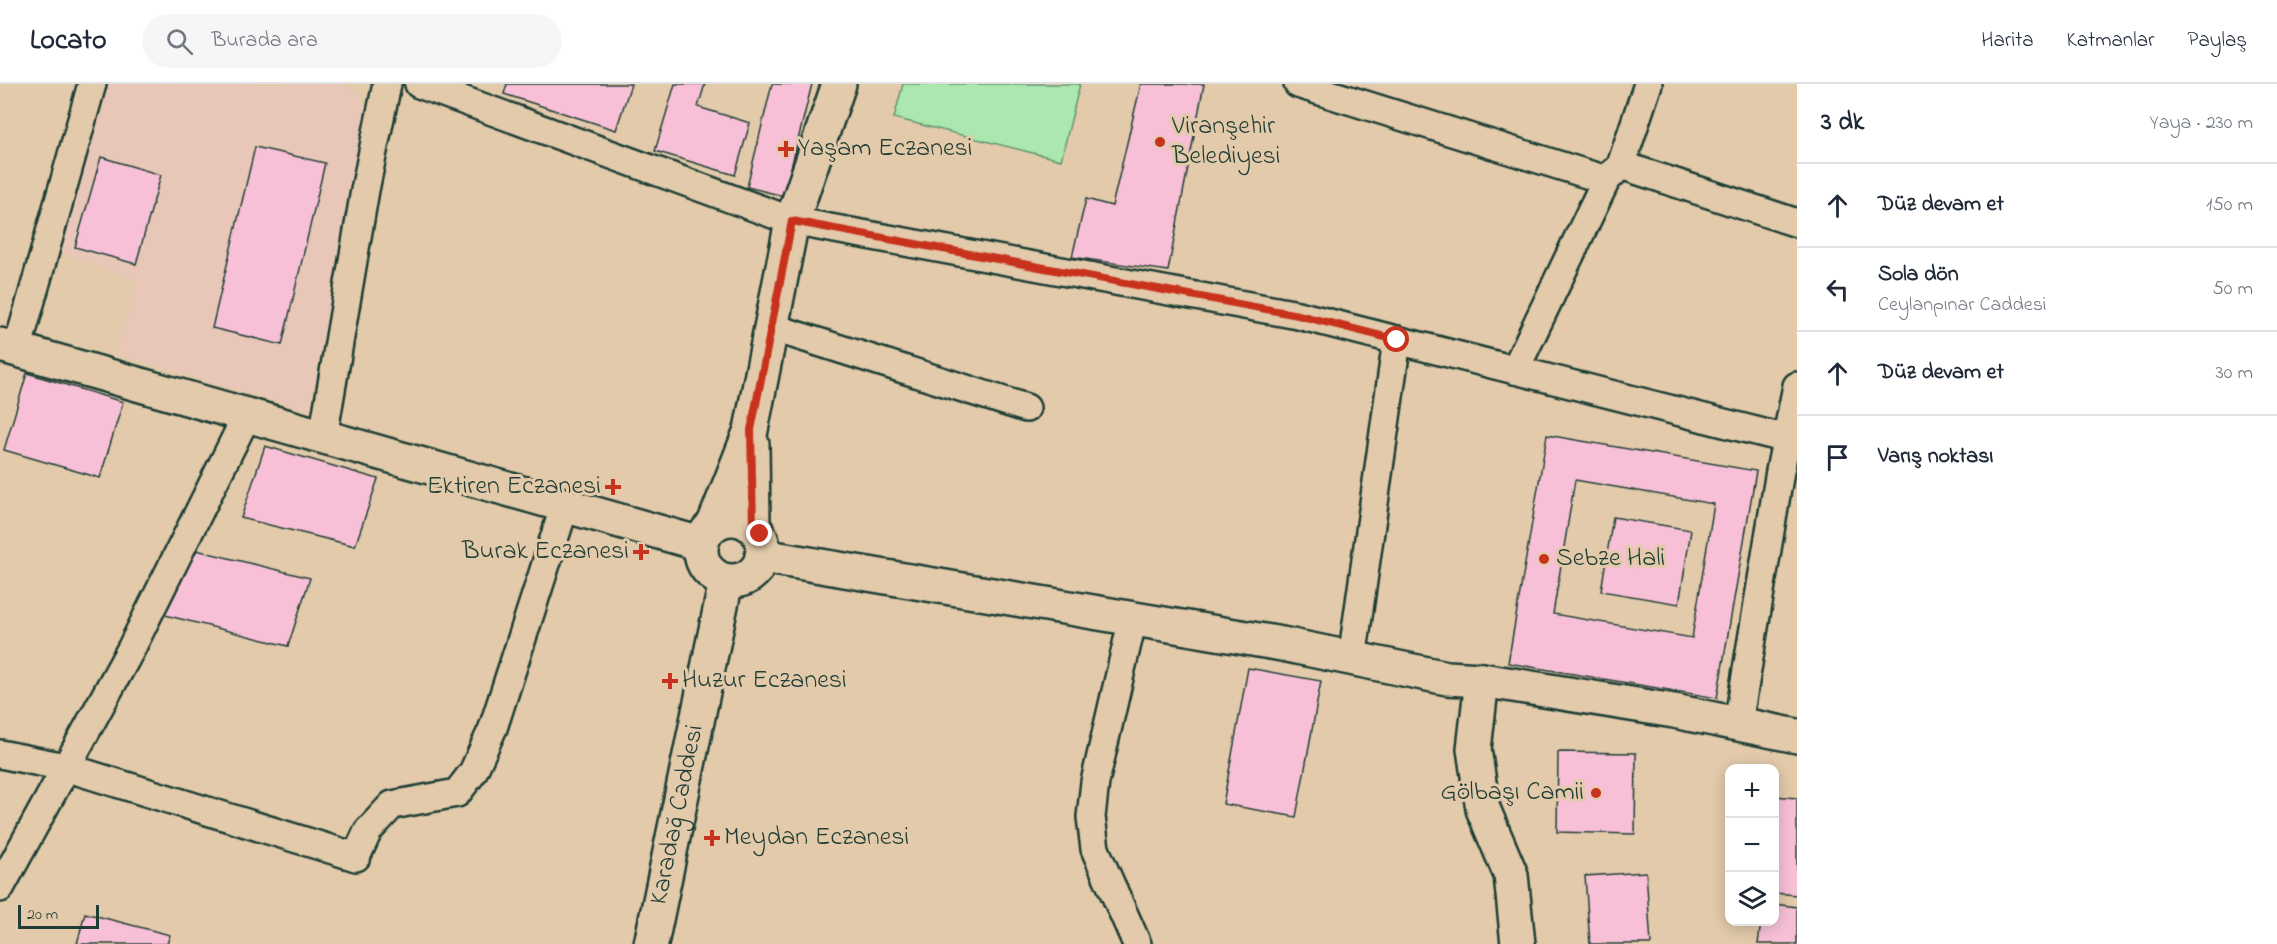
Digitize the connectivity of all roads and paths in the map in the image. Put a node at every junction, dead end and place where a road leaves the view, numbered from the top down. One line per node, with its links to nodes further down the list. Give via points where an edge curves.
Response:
1 (92, 84): 12 (street)
2 (387, 84): 18 (street)
3 (419, 84): 8 (street)
4 (839, 84): 8 (street)
5 (1298, 84): 7 (street)
6 (1648, 84): 7 (street)
7 (1614, 172): 9 (street); 13 (street)
8 (792, 221): 10 (street); 11 (street, via 1298,315)
9 (1797, 223)
10 (771, 327): 15 (street); 17 (street)
11 (1397, 340): 13 (street); 25 (street)
12 (8, 347): 16 (street)
13 (1515, 370): 19 (street)
14 (1797, 386): 19 (street)
15 (1026, 408)
16 (247, 415): 18 (street); 30 (street, via 131,649)
17 (751, 430): 21 (street); 22 (street)
18 (323, 436): 20 (street)
19 (1792, 439): 27 (street)
20 (565, 505): 21 (street); 30 (street, via 493,728 473,772 457,793 392,805 368,831 356,857)
21 (707, 534): 22 (street, via 723,519 734,518); 23 (street, via 703,563 709,572)
22 (758, 541): 23 (street, via 760,564 754,572 746,578); 24 (street)
23 (726, 581): 32 (street, Karadağ Caddesi)
24 (1133, 618): 25 (street); 33 (street, via 1095,782 1091,817 1095,849)
25 (1352, 659): 26 (street, via 1447,678)
26 (1482, 680): 27 (street); 34 (street, via 1474,749 1483,809 1511,875)
27 (1738, 724): 28 (street)
28 (1797, 736)
29 (0, 754): 30 (street)
30 (65, 767): 31 (street)
31 (0, 888)
32 (651, 944)
33 (1137, 944)
34 (1518, 944)

